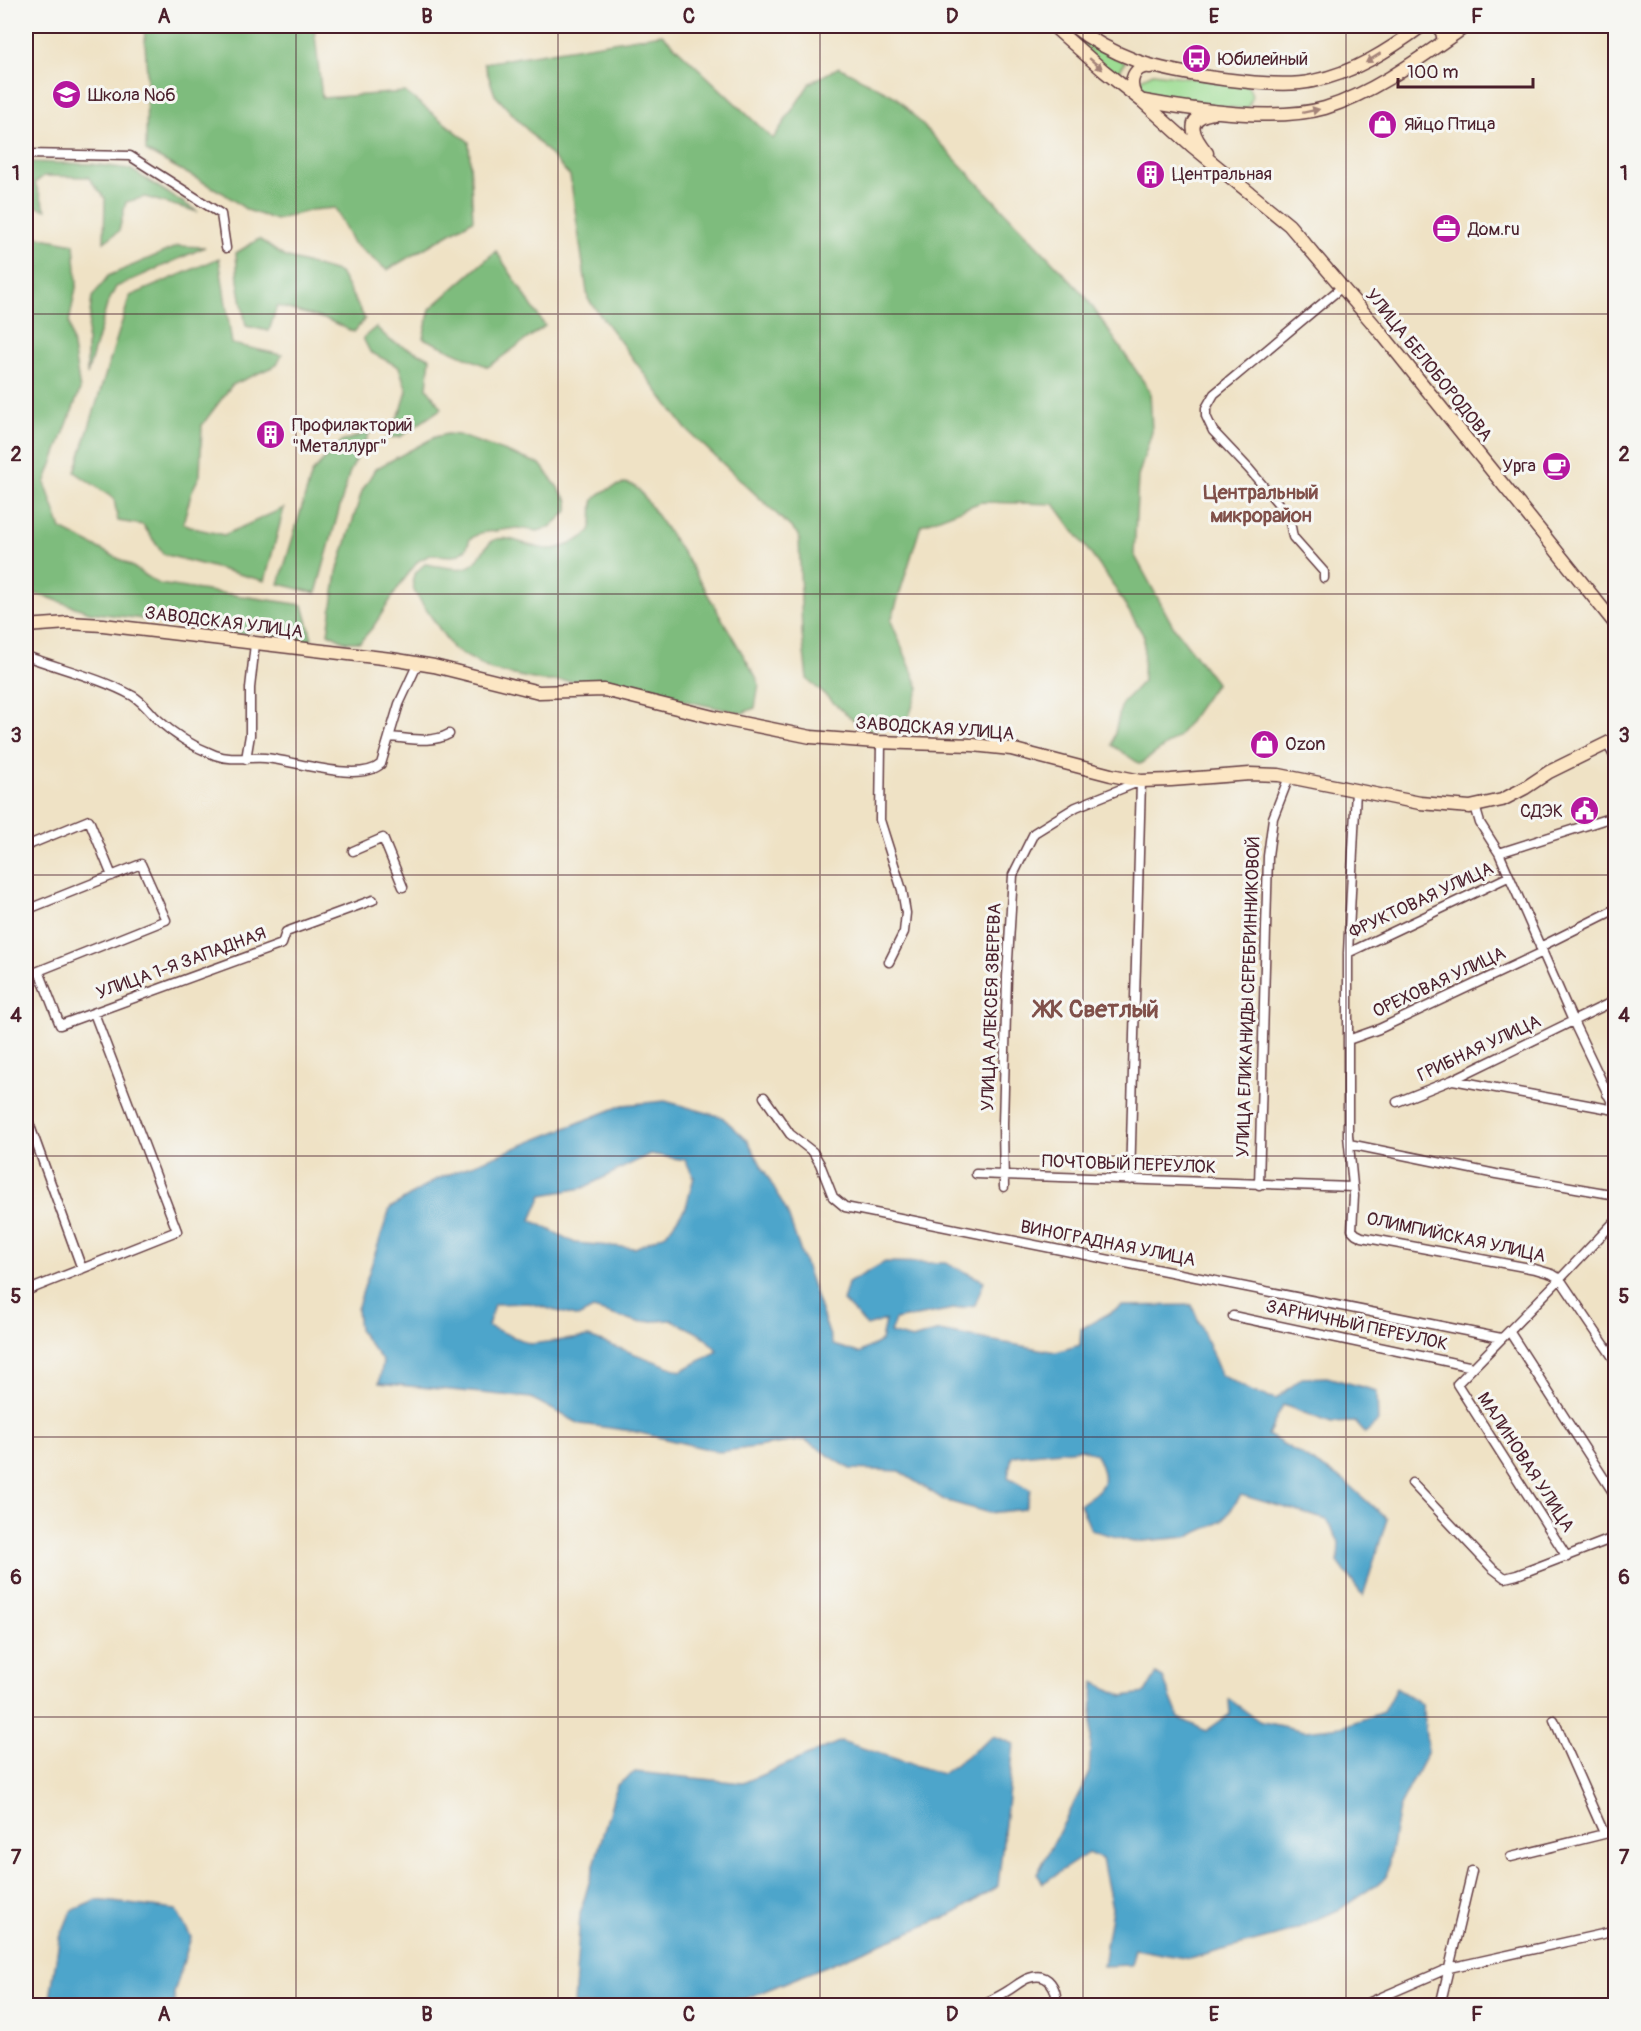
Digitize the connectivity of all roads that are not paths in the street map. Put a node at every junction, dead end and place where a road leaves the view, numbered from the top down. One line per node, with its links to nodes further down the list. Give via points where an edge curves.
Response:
1 (1053, 26): 8 (street, УЛИЦА БЕЛОБОРОДОВА, one-way to 8)
2 (1073, 26): 7 (street, via 1114,51)
3 (1422, 26): 7 (street, one-way to 7, via 1364,63 1311,82 1253,82)
4 (1437, 26): 6 (street)
5 (1466, 26): 6 (street)
6 (1444, 41): 9 (street, one-way to 6, via 1302,113 1325,108 1372,87)
7 (1166, 68): 8 (street, via 1138,69 1132,81)
8 (1138, 98): 9 (street, via 1178,108); 11 (street, УЛИЦА БЕЛОБОРОДОВА)
9 (1238, 112): 11 (street, УЛИЦА БЕЛОБОРОДОВА, via 1202,115 1192,128 1201,146)
10 (26, 154): 12 (street, via 130,156 221,214)
11 (1222, 170): 13 (street, УЛИЦА БЕЛОБОРОДОВА, via 1289,225)
12 (226, 248)
13 (1342, 287): 14 (street, via 1214,394 1206,408 1213,431 1286,513 1293,537 1324,572); 15 (street, УЛИЦА БЕЛОБОРОДОВА)
14 (1324, 578)
15 (1611, 611): 16 (street, УЛИЦА БЕЛОБОРОДОВА)
16 (1616, 625)
17 (26, 626): 18 (street, ЗАВОДСКАЯ УЛИЦА, via 103,625)
18 (255, 644): 20 (street, ЗАВОДСКАЯ УЛИЦА); 25 (street)
19 (26, 656): 25 (street, via 133,696 162,723 202,749 223,757)
20 (418, 663): 22 (street); 24 (street, ЗАВОДСКАЯ УЛИЦА, via 539,692 604,690 791,734)
21 (449, 734): 22 (street, via 429,739)
22 (389, 737): 25 (street, via 381,764 370,770 329,770 265,758)
23 (1611, 741): 26 (street); 30 (street, ЗАВОДСКАЯ УЛИЦА, via 1502,800)
24 (881, 742): 28 (street, ЗАВОДСКАЯ УЛИЦА, via 1011,749); 43 (street, via 880,819 906,912 904,932)
25 (246, 759)
26 (1616, 760)
27 (1289, 777): 28 (street, ЗАВОДСКАЯ УЛИЦА, via 1250,774); 29 (street, ЗАВОДСКАЯ УЛИЦА); 60 (street, УЛИЦА ЕЛИКАНИДЫ СЕРЕБРИННИКОВОЙ, via 1272,818 1268,856)
28 (1141, 781): 58 (street, УЛИЦА АЛЕКСЕЯ ЗВЕРЕВА, via 1076,807 1034,833 1012,881 1003,1124); 59 (street)
29 (1356, 790): 30 (street, ЗАВОДСКАЯ УЛИЦА, via 1420,803); 42 (street)
30 (1475, 806): 34 (street, via 1480,823)
31 (1616, 816): 34 (street)
32 (26, 846): 35 (street, via 89,820)
33 (353, 851): 37 (street, via 383,838)
34 (1499, 853): 36 (street)
35 (112, 876): 40 (street); 44 (street, via 141,864 166,920)
36 (1508, 877): 41 (street); 42 (street, ФРУКТОВАЯ УЛИЦА)
37 (403, 887)
38 (373, 900): 47 (street, УЛИЦА 1-Я ЗАПАДНАЯ, via 286,932 282,944)
39 (1616, 909): 41 (street, ОРЕХОВАЯ УЛИЦА)
40 (26, 910)
41 (1541, 949): 48 (street); 49 (street, ОРЕХОВАЯ УЛИЦА, via 1379,1029)
42 (1348, 953): 49 (street)
43 (889, 962)
44 (39, 970): 45 (street); 47 (street, УЛИЦА 1-Я ЗАПАДНАЯ, via 60,1025)
45 (26, 976)
46 (1616, 1000): 48 (street, ГРИБНАЯ УЛИЦА)
47 (94, 1013): 65 (street, via 177,1231)
48 (1573, 1021): 50 (street, ГРИБНАЯ УЛИЦА); 51 (street)
49 (1348, 1040): 56 (street)
50 (1452, 1080): 53 (street, ГРИБНАЯ УЛИЦА); 54 (street)
51 (1611, 1092): 54 (street)
52 (764, 1097): 70 (street, ВИНОГРАДНАЯ УЛИЦА, via 790,1134 813,1152 833,1197 845,1208)
53 (1397, 1102)
54 (1615, 1111)
55 (26, 1115): 65 (street)
56 (1349, 1144): 62 (street); 63 (street)
57 (976, 1174): 58 (street, ПОЧТОВЫЙ ПЕРЕУЛОК)
58 (1005, 1175): 59 (street, ПОЧТОВЫЙ ПЕРЕУЛОК); 61 (street, УЛИЦА АЛЕКСЕЯ ЗВЕРЕВА)
59 (1130, 1180): 60 (street, ПОЧТОВЫЙ ПЕРЕУЛОК)
60 (1259, 1185): 62 (street, ПОЧТОВЫЙ ПЕРЕУЛОК)
61 (1004, 1187)
62 (1353, 1187): 66 (street, ОЛИМПИЙСКАЯ УЛИЦА, via 1352,1230 1359,1236 1535,1269)
63 (1616, 1195)
64 (1614, 1224): 66 (street)
65 (82, 1269): 67 (street)
66 (1560, 1279): 69 (street); 71 (street)
67 (26, 1291)
68 (1233, 1316): 72 (street, ЗАРНИЧНЫЙ ПЕРЕУЛОК)
69 (1509, 1331): 70 (street); 74 (street)
70 (1501, 1338): 72 (street)
71 (1616, 1362)
72 (1473, 1367): 76 (street, МАЛИНОВАЯ УЛИЦА, via 1457,1384)
73 (1412, 1484): 76 (street, via 1502,1577 1509,1578)
74 (1616, 1497)
75 (1616, 1537): 76 (street)
76 (1567, 1557)
77 (1554, 1720): 79 (street)
78 (1616, 1831): 79 (street)
79 (1604, 1833): 80 (street)
80 (1510, 1857)
81 (1472, 1871): 83 (street)
82 (1616, 1931): 83 (street)
83 (1449, 1968): 86 (street); 87 (street)
84 (979, 2006): 85 (street, via 1033,1977 1044,1977 1052,1984)
85 (1056, 2006)
86 (1361, 2006)
87 (1440, 2006)

